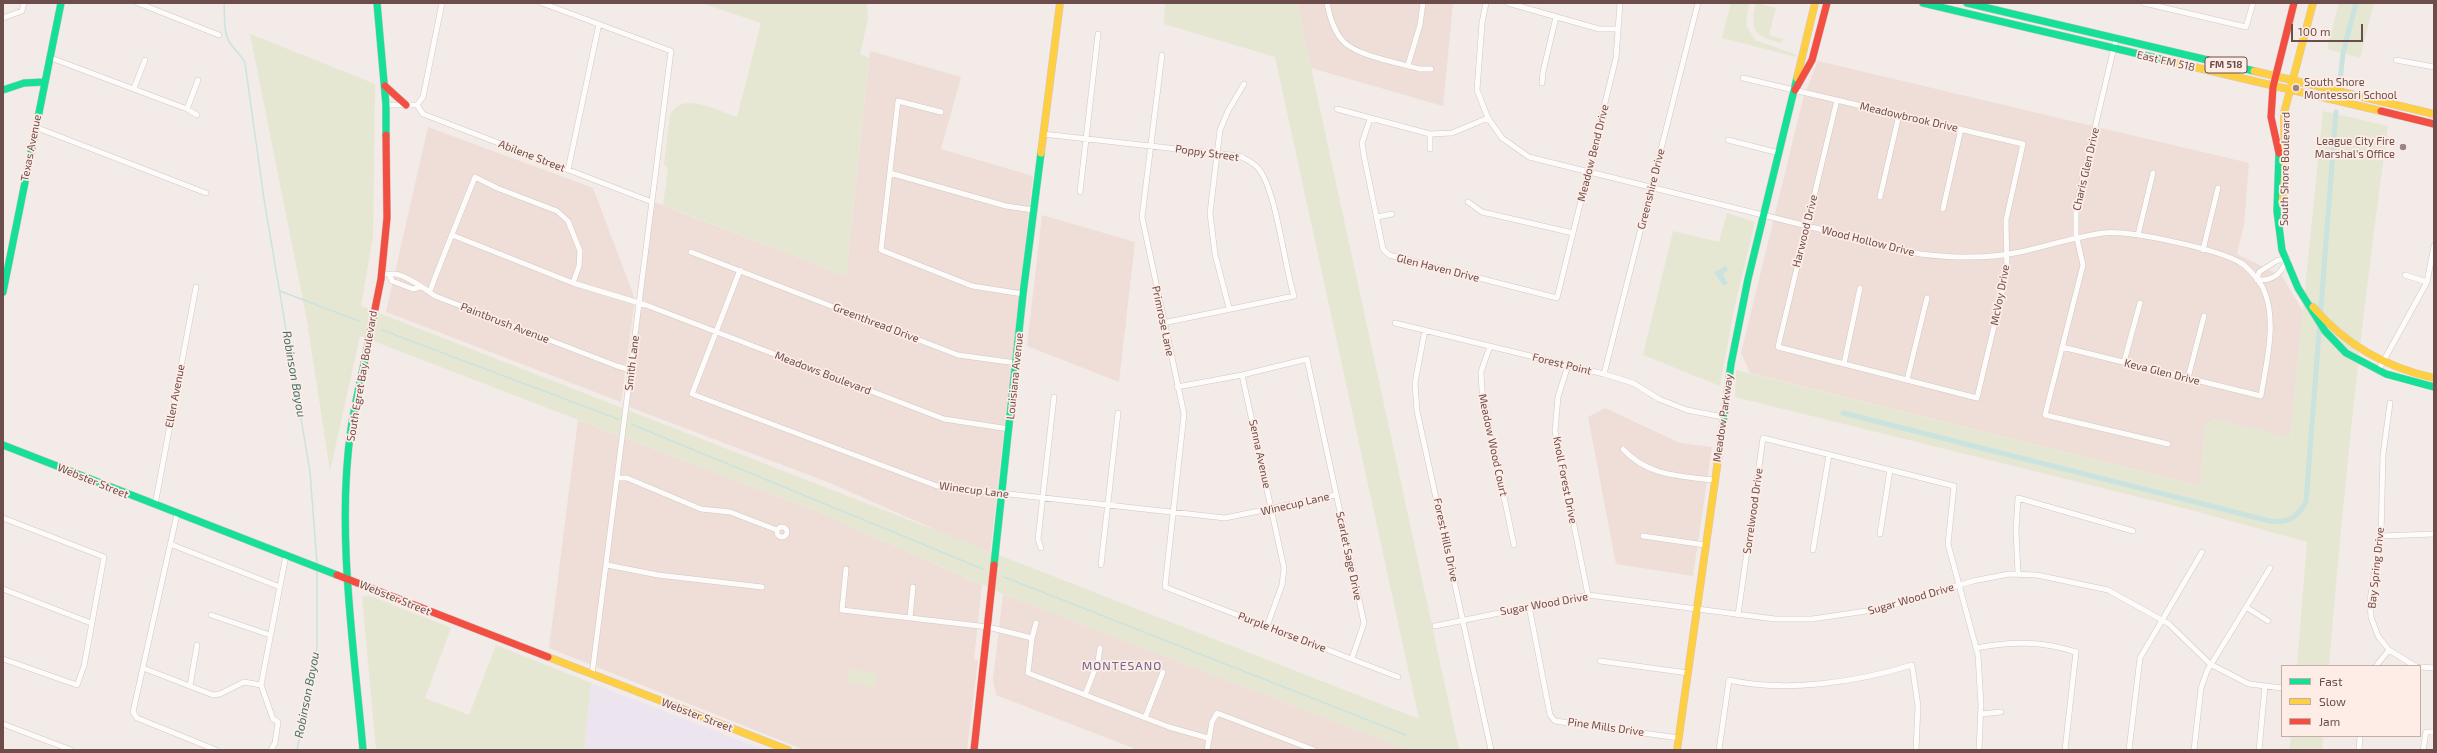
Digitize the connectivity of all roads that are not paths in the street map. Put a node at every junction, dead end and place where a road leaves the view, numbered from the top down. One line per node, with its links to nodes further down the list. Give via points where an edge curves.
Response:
1 (24, 3): 24 (street, via 22,11)
2 (61, 3): 33 (street, Texas Avenue)
3 (138, 3): 29 (street)
4 (377, 3): 46 (street, South Egret Bay Boulevard)
5 (442, 3): 55 (street, via 423,97)
6 (542, 3): 26 (street)
7 (1060, 3): 69 (street, Louisiana Avenue)
8 (1328, 3): 36 (street, via 1331,21 1343,42 1366,54)
9 (1423, 3): 36 (street, via 1420,25)
10 (1486, 3): 63 (street, Wood Hollow Drive, via 1477,90)
11 (1508, 3): 23 (street)
12 (1620, 3): 27 (street, Meadow Bend Drive)
13 (1698, 3): 82 (street, Greenshire Drive)
14 (1815, 3): 50 (street, Meadow Parkway, via 1795,81)
15 (1826, 3): 50 (street, Meadow Parkway, via 1813,57 1802,83)
16 (1923, 3): 25 (street, East FM 518 / FM 518)
17 (1967, 3): 22 (street, East FM 518 / FM 518)
18 (2144, 3): 19 (street, via 2246,27)
19 (2253, 3)
20 (2294, 3): 39 (street, South Shore Boulevard)
21 (2313, 3): 42 (street, South Shore Boulevard)
22 (2006, 12): 25 (street); 30 (street, East FM 518 / FM 518)
23 (1556, 17): 27 (street, via 1599,29); 44 (street)
24 (3, 18)
25 (2004, 23): 31 (street, East FM 518 / FM 518)
26 (599, 24): 78 (street); 87 (street, Smith Lane, via 672,51)
27 (1618, 29): 79 (street, Meadow Bend Drive, via 1616,58)
28 (1098, 34): 71 (street)
29 (219, 35)
30 (2116, 39): 31 (street, Charis Glen Drive); 39 (street, East FM 518 / FM 518)
31 (2114, 49): 47 (street, East FM 518 / FM 518); 98 (street, Charis Glen Drive, via 2076,207)
32 (1162, 55): 74 (street, Primrose Lane)
33 (51, 58): 43 (street, Texas Avenue); 48 (street)
34 (145, 60): 48 (street)
35 (2396, 60): 37 (street)
36 (1408, 65): 38 (street)
37 (2434, 67)
38 (1431, 69)
39 (2275, 76): 42 (street, East FM 518 / FM 518); 47 (street, South Shore Boulevard)
40 (1743, 78): 50 (street, Meadowbrook Drive)
41 (198, 80): 56 (street)
42 (2293, 81): 51 (street, South Shore Boulevard); 58 (street, East FM 518 / FM 518)
43 (44, 82): 49 (street, via 24,83); 67 (street, Texas Avenue)
44 (1542, 83)
45 (1244, 84): 76 (street, via 1228,110 1220,130)
46 (385, 86): 53 (street, South Egret Bay Boulevard); 54 (street)
47 (2273, 87): 51 (street, East FM 518 / FM 518); 103 (street, South Shore Boulevard, via 2271,117 2279,146 2277,211)
48 (134, 88): 56 (street)
49 (3, 90)
50 (1796, 90): 52 (street, Meadowbrook Drive); 77 (street, Meadow Parkway)
51 (2290, 92): 65 (street, East FM 518 / FM 518); 103 (street, South Shore Boulevard, via 2284,113 2285,172 2282,205)
52 (1837, 100): 62 (street, Meadowbrook Drive); 94 (street, Harwood Drive)
53 (386, 105): 54 (street); 106 (street, South Egret Bay Boulevard, via 387,218)
54 (406, 105): 55 (street)
55 (417, 105): 78 (street, Abilene Street, via 423,114)
56 (187, 109): 61 (street)
57 (1337, 109): 64 (street)
58 (2413, 109): 60 (street, East FM 518 / FM 518); 65 (street)
59 (940, 112): 80 (street, via 898,101)
60 (2434, 114)
61 (197, 115)
62 (1899, 115): 68 (street, Meadowbrook Drive); 86 (street)
63 (1488, 118): 70 (street, via 1452,133); 79 (street, Wood Hollow Drive, via 1502,138 1529,157)
64 (1370, 119): 70 (street); 93 (street, Glen Haven Drive, via 1362,144)
65 (2411, 120): 66 (street, East FM 518 / FM 518)
66 (2434, 124)
67 (35, 127): 85 (street); 104 (street, Texas Avenue)
68 (1961, 129): 73 (street, Meadowbrook Drive); 89 (street)
69 (1043, 134): 71 (street, Poppy Street); 90 (street, Louisiana Avenue)
70 (1430, 134): 75 (street)
71 (1086, 139): 74 (street, Poppy Street); 84 (street)
72 (1728, 140): 77 (street)
73 (2023, 144): 102 (street, McVoy Drive, via 2006,220)
74 (1150, 145): 76 (street, Poppy Street); 122 (street, Primrose Lane, via 1142,217)
75 (1430, 148)
76 (1218, 153): 120 (street, via 1210,213 1215,254); 120 (street, Poppy Street, via 1240,156 1256,166 1266,180 1273,200 1294,296)
77 (1780, 153): 92 (street, Meadow Parkway)
78 (568, 170): 87 (street, Abilene Street)
79 (1589, 172): 82 (street, Wood Hollow Drive); 95 (street, Meadow Bend Drive)
80 (890, 173): 90 (street, via 1006,206); 115 (street, via 880,250 972,286)
81 (2153, 174): 97 (street)
82 (1651, 187): 92 (street, Wood Hollow Drive); 136 (street, Greenshire Drive)
83 (2218, 188): 100 (street)
84 (1080, 192)
85 (206, 193)
86 (1880, 197)
87 (652, 202): 119 (street, Smith Lane)
88 (1468, 202): 95 (street, via 1482,212)
89 (1943, 209)
90 (1033, 210): 115 (street, Louisiana Avenue)
91 (1392, 214): 93 (street)
92 (1764, 216): 94 (street, Wood Hollow Drive); 147 (street, Meadow Parkway, via 1741,313)
93 (1377, 217): 116 (street, Glen Haven Drive, via 1383,249 1389,255)
94 (1806, 226): 102 (street, Wood Hollow Drive, via 1920,254 1954,257); 132 (street, Harwood Drive, via 1778,347)
95 (1573, 233): 116 (street, Meadow Bend Drive, via 1557,298)
96 (452, 235): 110 (street, Meadows Boulevard); 110 (street, via 475,177 557,211 568,221 580,251 579,266); 113 (street)
97 (2138, 235): 98 (street, Wood Hollow Drive, via 2104,233); 100 (street, Wood Hollow Drive)
98 (2077, 239): 102 (street, Wood Hollow Drive); 128 (street, Charis Glen Drive, via 2083,265)
99 (2434, 246): 109 (street)
100 (2203, 250): 108 (street, Wood Hollow Drive, via 2224,255 2242,264)
101 (691, 252): 105 (street, Greenthread Drive)
102 (2007, 254): 140 (street, McVoy Drive, via 2007,272 1977,398)
103 (2288, 261): 108 (street, via 2282,272 2268,281); 108 (street, via 2278,260 2259,272); 124 (street, South Shore Boulevard); 124 (street, South Shore Boulevard, via 2298,288 2314,315)
104 (6, 267): 114 (street, Texas Avenue)
105 (740, 270): 126 (street); 130 (street, Greenthread Drive, via 958,355)
106 (382, 273): 113 (street, Paintbrush Avenue, via 390,276 395,274); 183 (street, South Egret Bay Boulevard, via 351,430 347,485)
107 (2405, 275): 109 (street)
108 (2257, 280): 143 (street, Wood Hollow Drive, via 2263,288 2269,312 2268,346)
109 (2427, 282): 131 (street)
110 (573, 283): 119 (street, Meadows Boulevard)
111 (196, 287): 159 (street, Ellen Avenue)
112 (1860, 288): 132 (street)
113 (430, 291): 134 (street, Paintbrush Avenue, via 442,298)
114 (3, 292)
115 (1023, 294): 130 (street, Louisiana Avenue)
116 (1554, 297)
117 (1927, 298): 140 (street)
118 (2140, 302): 129 (street)
119 (640, 305): 126 (street, Meadows Boulevard); 134 (street, Smith Lane)
120 (1229, 308): 122 (street)
121 (2204, 316): 138 (street)
122 (1163, 323): 141 (street, Primrose Lane)
123 (1395, 323): 125 (street, Forest Point)
124 (2326, 327): 131 (street, South Shore Boulevard); 135 (street, South Shore Boulevard, via 2346,353)
125 (1425, 330): 127 (street, Forest Point); 198 (street, Forest Hills Drive, via 1415,383 1417,411)
126 (716, 332): 148 (street, Meadows Boulevard, via 944,419); 156 (street, Winecup Lane, via 692,394 929,484)
127 (1490, 346): 133 (street, Forest Point); 172 (street, Meadow Wood Court, via 1481,372 1482,391)
128 (2062, 347): 129 (street, Keva Glen Drive); 149 (street, Charis Glen Drive, via 2045,415)
129 (2124, 362): 138 (street, Keva Glen Drive)
130 (1016, 363): 148 (street, Louisiana Avenue)
131 (2383, 363): 135 (street); 139 (street, South Shore Boulevard)
132 (1844, 364): 140 (street)
133 (1568, 365): 136 (street, Forest Point); 190 (street, Knoll Forest Drive, via 1558,398 1555,432)
134 (631, 370): 154 (street, Smith Lane)
135 (2378, 371): 142 (street, South Shore Boulevard)
136 (1604, 374): 147 (street, Forest Point, via 1633,383 1659,399 1688,410)
137 (1242, 375): 141 (street); 157 (street, Scarlet Sage Drive, via 1307,359); 161 (street, Senna Avenue)
138 (2188, 378): 143 (street, Keva Glen Drive)
139 (2434, 378)
140 (1907, 380)
141 (1177, 387): 162 (street, Primrose Lane, via 1184,414)
142 (2434, 387)
143 (2261, 396)
144 (1054, 397): 158 (street)
145 (2390, 403): 170 (street, Bay Spring Drive, via 2383,455)
146 (1118, 413): 160 (street)
147 (1723, 417): 155 (street, Meadow Parkway)
148 (1009, 429): 156 (street, Louisiana Avenue)
149 (2168, 444)
150 (3, 445): 159 (street, Webster Street)
151 (1623, 449): 155 (street, via 1639,464 1655,472)
152 (1830, 454): 153 (street); 175 (street); 194 (street, Sorrelwood Drive, via 1763,438)
153 (1890, 470): 167 (street); 184 (street, via 1954,486 1948,544)
154 (621, 478): 165 (street, via 627,478 701,509 730,512); 178 (street, Smith Lane)
155 (1714, 480): 173 (street, Meadow Parkway)
156 (1001, 493): 158 (street, Winecup Lane); 204 (street, Louisiana Avenue)
157 (1336, 495): 161 (street, Winecup Lane); 212 (street, Scarlet Sage Drive, via 1364,623)
158 (1042, 498): 160 (street, Winecup Lane); 174 (street, via 1038,539)
159 (155, 505): 163 (street, Webster Street)
160 (1108, 506): 162 (street, Winecup Lane); 179 (street)
161 (1272, 509): 162 (street, Winecup Lane, via 1225,518); 202 (street, Senna Avenue, via 1284,576)
162 (1174, 513): 188 (street, Primrose Lane)
163 (177, 514): 171 (street); 177 (street, Webster Street)
164 (3, 518): 200 (street, via 104,557)
165 (777, 530)
166 (2133, 531): 182 (street, via 2018,498)
167 (1880, 534)
168 (2434, 534): 170 (street)
169 (1643, 536): 173 (street)
170 (2380, 536): 210 (street, Bay Spring Drive, via 2370,600 2371,617 2378,636)
171 (170, 544): 185 (street); 218 (street)
172 (1514, 545)
173 (1705, 545): 193 (street, Meadow Parkway)
174 (1041, 548)
175 (1813, 550)
176 (2202, 552): 197 (street)
177 (286, 555): 183 (street, Webster Street); 185 (street)
178 (607, 565): 186 (street, via 658,575); 222 (street, Smith Lane)
179 (1101, 565)
180 (2270, 568): 192 (street)
181 (846, 569): 196 (street, via 842,610)
182 (2018, 574): 184 (street, Sugar Wood Drive); 197 (street, Sugar Wood Drive, via 2037,574 2108,590)
183 (348, 579): 222 (street, Webster Street); 240 (street, South Egret Bay Boulevard)
184 (1959, 585): 194 (street, Sugar Wood Drive, via 1880,609 1840,616 1775,620); 209 (street)
185 (280, 587): 205 (street)
186 (762, 587)
187 (913, 587): 196 (street)
188 (1165, 587): 202 (street, Purple Horse Drive)
189 (3, 589): 200 (street)
190 (1588, 595): 191 (street, Sugar Wood Drive); 193 (street, Sugar Wood Drive)
191 (1529, 606): 198 (street, Sugar Wood Drive); 236 (street, Pine Mills Drive, via 1550,715 1556,721)
192 (2246, 607): 199 (street); 214 (street)
193 (1696, 609): 194 (street, Sugar Wood Drive); 221 (street, Meadow Parkway)
194 (1738, 614)
195 (211, 615): 205 (street)
196 (910, 618): 204 (street)
197 (2162, 619): 214 (street, Sugar Wood Drive); 251 (street, via 2140,658)
198 (1464, 620): 203 (street, Sugar Wood Drive); 245 (street, Forest Hills Drive)
199 (2268, 621)
200 (91, 623): 211 (street, via 79,682 74,685)
201 (1036, 623): 206 (street)
202 (1267, 626): 212 (street, Purple Horse Drive)
203 (1435, 626)
204 (988, 627): 206 (street); 242 (street, Louisiana Avenue)
205 (270, 635): 224 (street)
206 (1032, 638): 228 (street, via 1028,673)
207 (197, 645): 225 (street)
208 (1100, 648): 228 (street, via 1098,661)
209 (1976, 648): 230 (street); 250 (street, via 2028,642 2055,645 2076,652)
210 (2389, 650): 215 (street); 216 (street, Bay Spring Drive)
211 (3, 658)
212 (1352, 658): 223 (street, Purple Horse Drive)
213 (1600, 661): 221 (street)
214 (2210, 664): 226 (street, Sugar Wood Drive, via 2249,684); 252 (street, via 2201,688)
215 (2377, 665)
216 (2413, 665)
217 (2421, 667): 219 (street)
218 (143, 668): 225 (street); 238 (street, via 134,716)
219 (2434, 668)
220 (1163, 672): 231 (street)
221 (1688, 673): 236 (street, Meadow Parkway)
222 (592, 674): 241 (street, Webster Street)
223 (1398, 677)
224 (261, 685): 225 (street, via 244,682 213,695); 239 (street, via 274,719 278,722 275,743)
225 (190, 686)
226 (2265, 686): 227 (street, Sugar Wood Drive); 253 (street)
227 (2281, 688)
228 (1085, 695): 231 (street)
229 (2001, 712): 230 (street)
230 (1981, 714): 249 (street)
231 (1145, 718): 235 (street)
232 (3, 724): 237 (street)
233 (2434, 732): 255 (street, via 2426,732)
234 (2360, 737): 254 (street)
235 (1208, 738): 243 (street); 244 (street, via 1217,713)
236 (1679, 738): 246 (street, Meadow Parkway)
237 (71, 750)
238 (216, 750)
239 (271, 750)
240 (364, 750)
241 (788, 750)
242 (974, 750)
243 (1206, 750)
244 (1314, 750)
245 (1492, 750)
246 (1677, 750)
247 (1719, 750): 248 (street, via 1729,680 1761,684 1810,683 1874,677 1912,665 1918,706)
248 (1916, 750)
249 (1979, 750)
250 (2065, 750)
251 (2129, 750)
252 (2194, 750)
253 (2259, 750)
254 (2359, 750)
255 (2423, 750)

